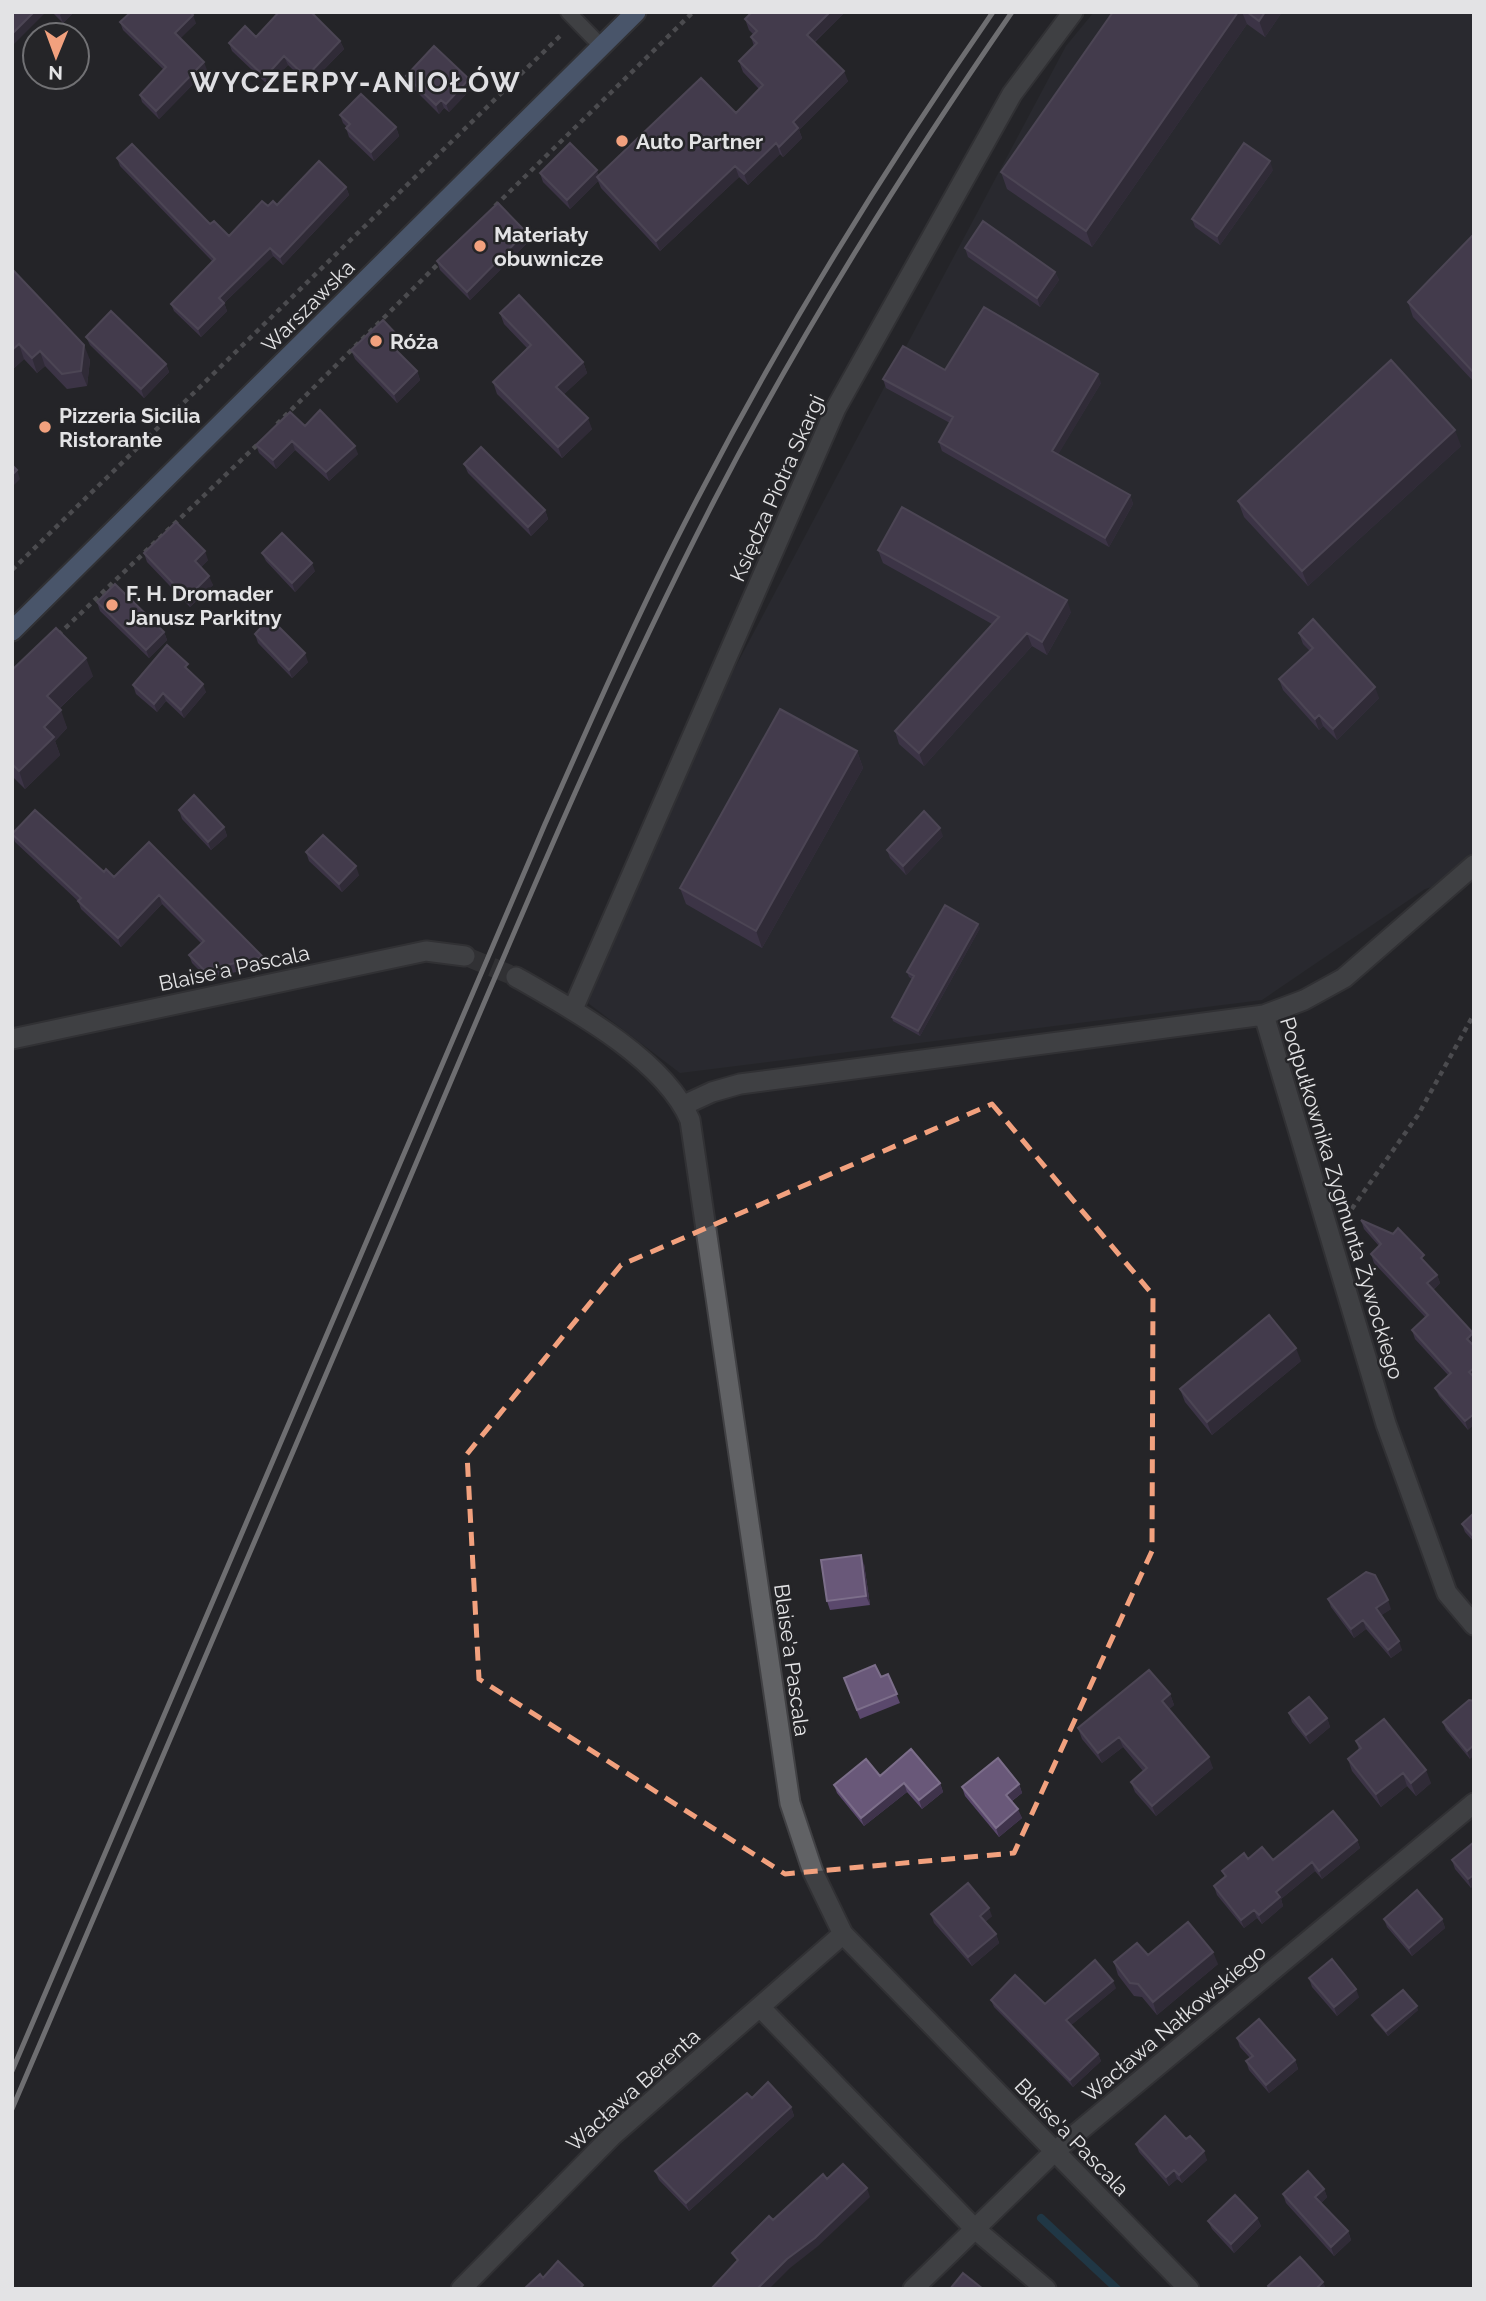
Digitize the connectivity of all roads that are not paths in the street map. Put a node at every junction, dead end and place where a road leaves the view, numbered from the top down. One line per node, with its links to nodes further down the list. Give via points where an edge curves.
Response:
1 (636, 12): 4 (main road, Warszawska)
2 (1073, 12): 9 (street, Księdza Piotra Skargi, via 1012,94 836,408)
3 (572, 16): 4 (lane)
4 (602, 47): 5 (main road, Warszawska)
5 (12, 631)
6 (1474, 865): 10 (street, via 1343,978)
7 (465, 956): 11 (street, Blaise'a Pascala, via 426,951)
8 (516, 977): 9 (street, Blaise'a Pascala)
9 (573, 1009): 12 (street, Blaise'a Pascala, via 657,1073)
10 (1264, 1015): 12 (street, Podpułkownika Zygmunta Żywockiego, via 740,1084); 13 (street, Podpułkownika Zygmunta Żywockiego, via 1386,1423 1447,1593)
11 (12, 1039)
12 (684, 1105): 15 (street, Blaise'a Pascala, via 694,1137 790,1803 813,1872)
13 (1474, 1625)
14 (1474, 1802): 17 (street, Wacława Nałkowskiego)
15 (843, 1934): 16 (street, Wacława Berenta); 17 (street, Blaise'a Pascala)
16 (760, 2007): 18 (street); 19 (street, Wacława Berenta, via 613,2135)
17 (1054, 2152): 18 (street, Wacława Nałkowskiego); 22 (street, Blaise'a Pascala)
18 (975, 2229): 20 (street, Wacława Nałkowskiego); 21 (street)
19 (461, 2289)
20 (913, 2289)
21 (1046, 2289)
22 (1189, 2289)

